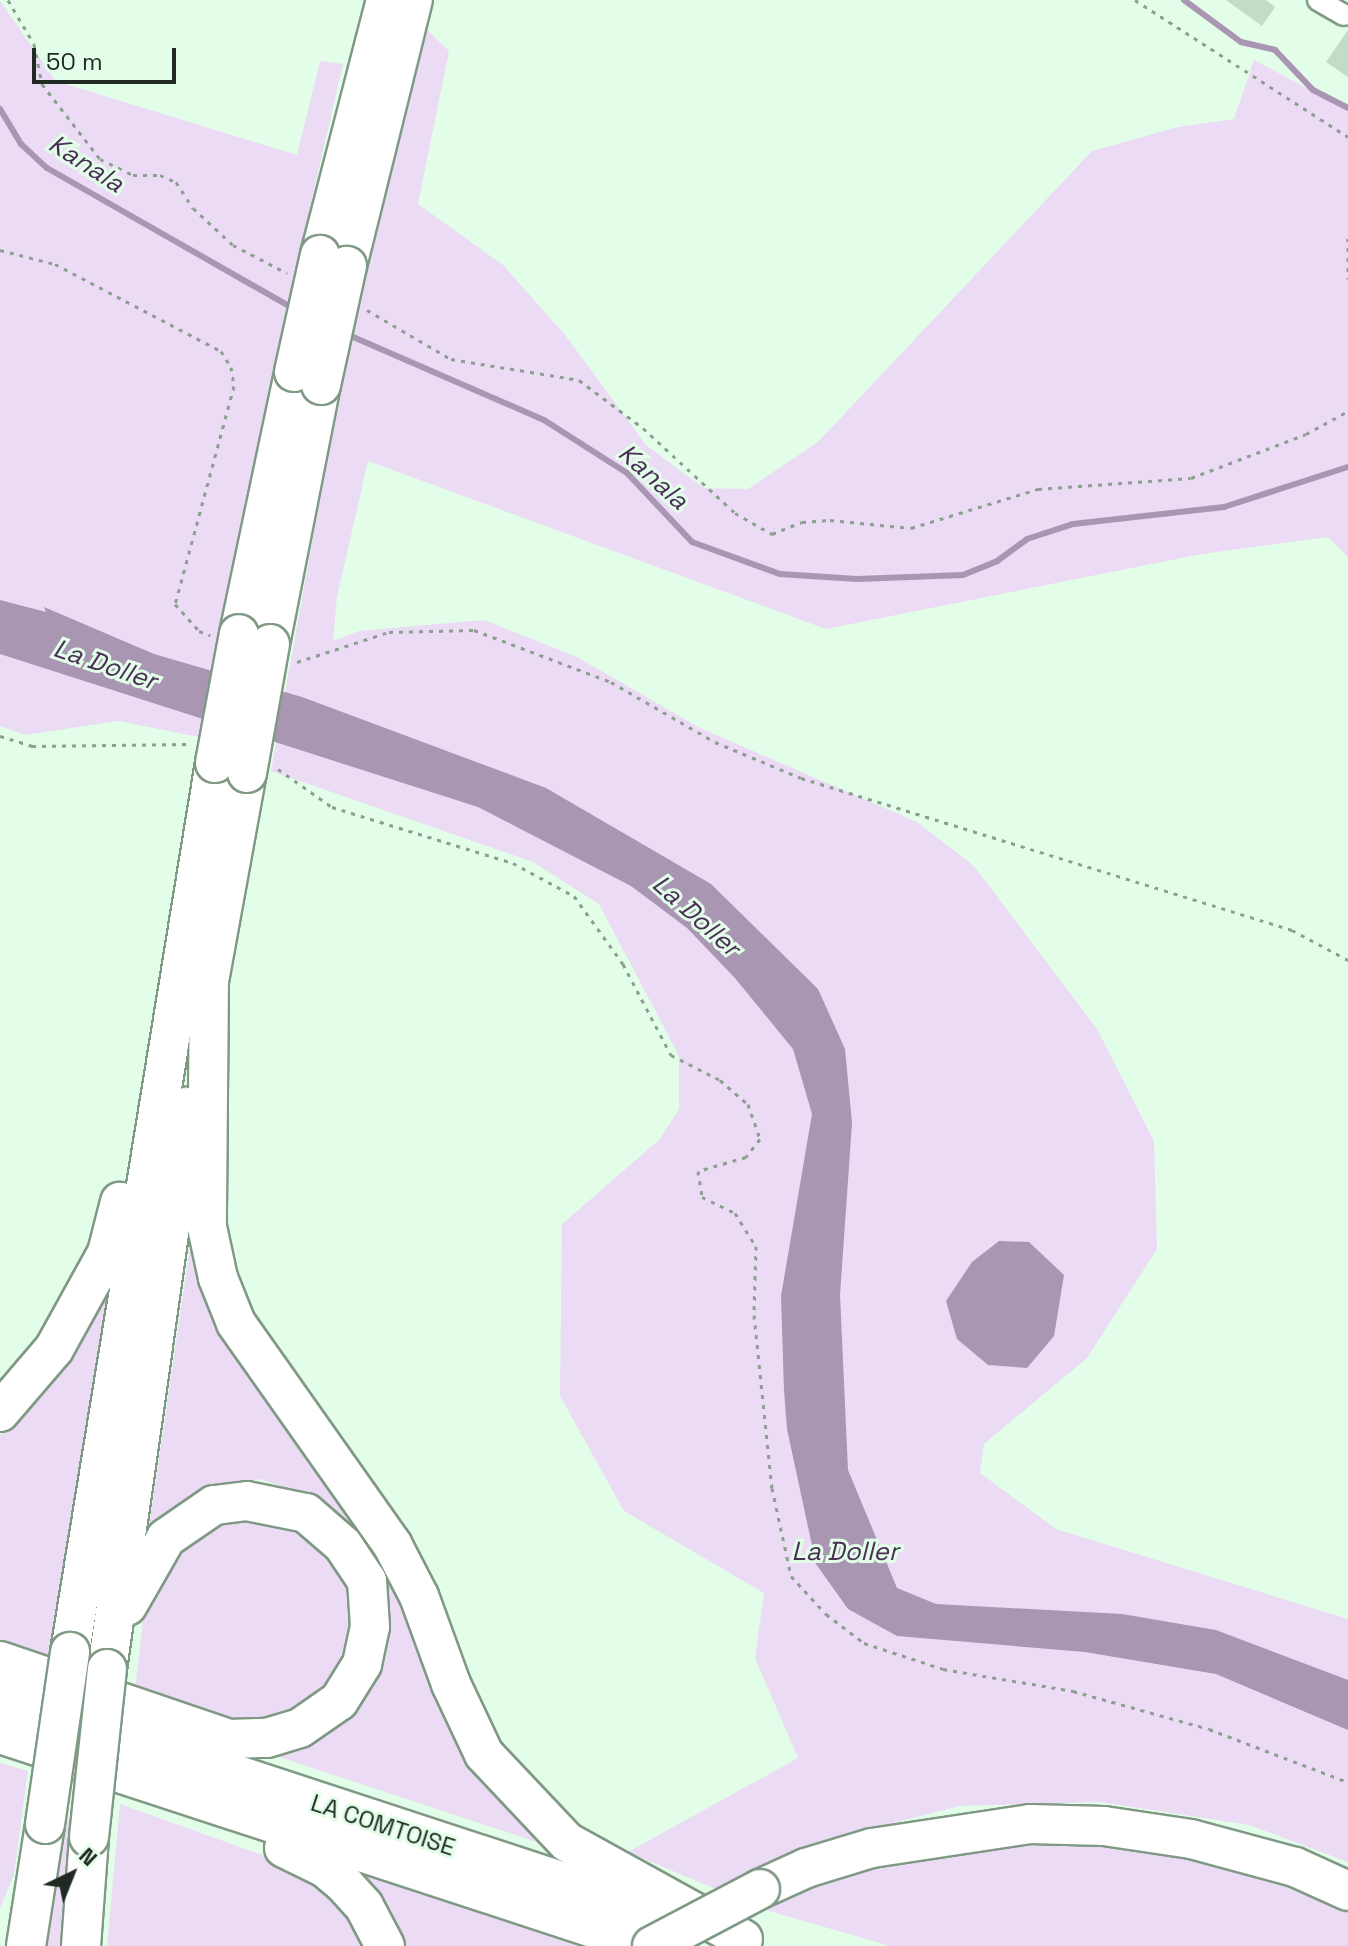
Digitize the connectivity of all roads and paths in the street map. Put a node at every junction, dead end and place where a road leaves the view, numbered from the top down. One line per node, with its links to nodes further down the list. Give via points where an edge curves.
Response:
1 (8, 0): 10 (path, via 34,44 42,84 100,159 133,175 160,175 176,182 193,208 233,245)
2 (386, 0): 10 (highway)
3 (413, 0): 10 (highway)
4 (1135, 0): 7 (path)
5 (1318, 0): 6 (street)
6 (1344, 15)
7 (1348, 137)
8 (1348, 238): 11 (path)
9 (0, 250): 14 (path, via 55,264 221,351 234,386 175,604 199,631)
10 (320, 266): 14 (highway, bridge, via 308,378)
11 (1348, 279)
12 (363, 308): 13 (path, via 451,359 579,380 643,428 735,513 772,534 802,522 830,520 911,528 1038,489 1191,478 1306,434)
13 (1348, 411)
14 (253, 643): 15 (highway, bridge); 17 (path, via 302,663 389,632 474,630 611,682 715,742 801,778 1292,930)
15 (231, 768): 18 (highway); 19 (highway)
16 (395, 824): 25 (path, via 513,863 574,896 623,964 671,1055 720,1080 748,1104 760,1139 746,1157 698,1171 702,1197 735,1213 756,1246 754,1315 772,1488 791,1576 826,1614 864,1643 943,1669 1073,1691 1194,1725)
17 (1348, 960)
18 (209, 980): 21 (highway, via 169,1216); 31 (highway, via 207,1227 218,1278 236,1323 392,1544 484,1754 567,1842 635,1884 684,1902)
19 (169, 1034): 20 (highway, via 107,1253 54,1349); 27 (highway, bridge)
20 (0, 1412)
21 (109, 1655): 22 (highway, via 141,1574 166,1538 214,1505 247,1501 306,1513 343,1545 367,1581 370,1627 355,1677 339,1701 300,1728 267,1738 216,1735); 29 (highway, bridge)
22 (0, 1661)
23 (0, 1697): 31 (highway, LA COMTOISE)
24 (0, 1734): 26 (highway, LA COMTOISE)
25 (1348, 1782)
26 (235, 1814): 35 (highway, via 257,1838 302,1855 345,1885 364,1906); 36 (highway, LA COMTOISE)
27 (44, 1829): 30 (highway); 32 (highway)
28 (1348, 1891): 36 (highway, bridge, via 1295,1867 1191,1839 1104,1826 1030,1824 872,1848 806,1868)
29 (83, 1907): 33 (highway); 34 (highway)
30 (0, 1937)
31 (755, 1942)
32 (26, 1946)
33 (81, 1946)
34 (90, 1946)
35 (385, 1946)
36 (650, 1946)

